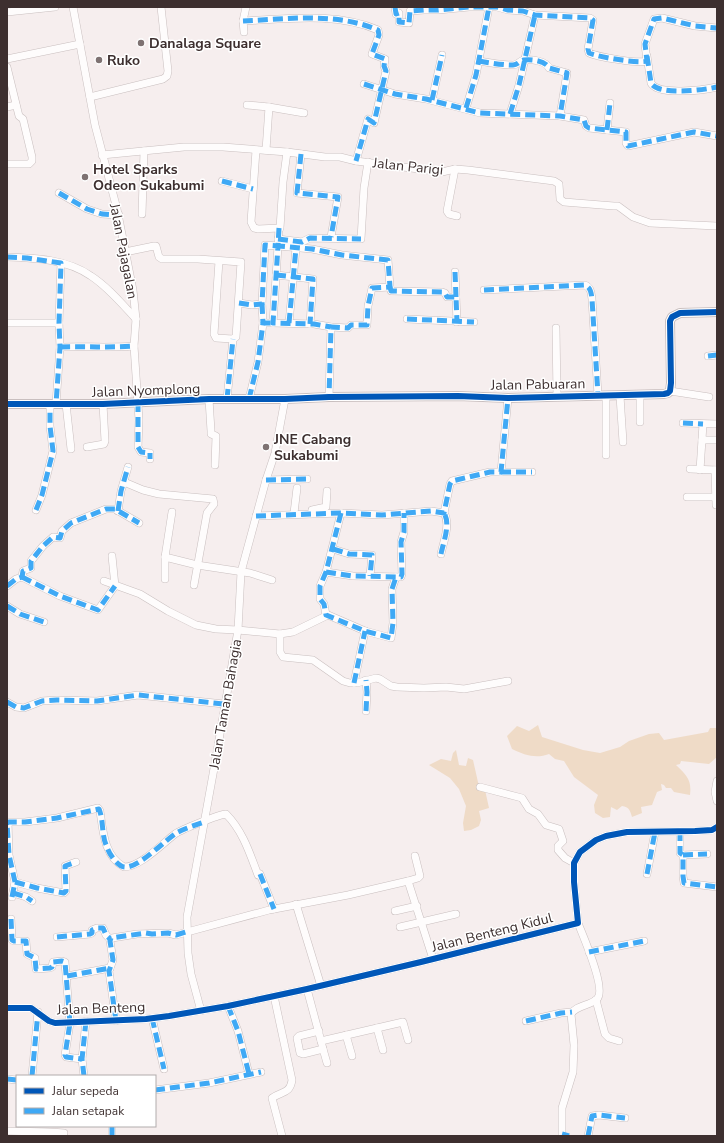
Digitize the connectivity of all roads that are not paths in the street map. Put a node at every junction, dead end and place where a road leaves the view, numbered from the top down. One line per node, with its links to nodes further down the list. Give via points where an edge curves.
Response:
1 (55, 7): 8 (street)
2 (73, 7): 13 (street, Jalan Pajagalan)
3 (161, 7): 23 (street, via 167,76 163,80)
4 (246, 7): 10 (street)
5 (395, 7): 6 (street, via 396,14 399,13 399,22 409,23 410,11)
6 (489, 7): 7 (street); 18 (street)
7 (497, 7): 9 (street)
8 (7, 12)
9 (535, 15): 15 (street, via 592,18 588,49 591,54 646,62); 17 (street)
10 (243, 21): 12 (street); 22 (street, via 345,20 378,30 372,54 385,59 386,71)
11 (717, 28): 15 (street, via 662,18 654,19 645,44)
12 (244, 32)
13 (80, 44): 16 (street); 23 (street, Jalan Pajagalan)
14 (442, 54): 24 (street)
15 (647, 55): 21 (street, via 651,83 657,88 683,91)
16 (7, 58)
17 (524, 60): 18 (street, via 515,65); 32 (street); 33 (street, via 545,63 549,68 567,73)
18 (479, 61): 30 (street)
19 (7, 67): 26 (street)
20 (364, 84): 22 (street)
21 (717, 87)
22 (381, 90): 24 (street); 42 (street, via 374,123 368,119)
23 (90, 97): 41 (street, Jalan Pajagalan)
24 (432, 100): 30 (street)
25 (610, 103): 34 (street)
26 (16, 105): 28 (street); 44 (street, via 24,125 32,161 29,164)
27 (247, 105): 29 (street)
28 (7, 107)
29 (269, 107): 31 (street); 37 (street)
30 (466, 108): 32 (street, via 480,113)
31 (304, 113)
32 (510, 114): 33 (street)
33 (560, 116): 34 (street, via 584,120 589,128)
34 (607, 130): 35 (street, via 626,132 628,146 694,132)
35 (717, 136)
36 (256, 150): 37 (street, Jalan Parigi); 38 (street, Jalan Parigi, via 184,147); 47 (street)
37 (266, 150): 39 (street, Jalan Parigi)
38 (144, 151): 41 (street, Jalan Parigi); 49 (street)
39 (287, 152): 40 (street, Jalan Parigi); 53 (street)
40 (301, 154): 42 (street, Jalan Parigi); 54 (street, via 297,193 338,197)
41 (102, 155): 50 (street, Jalan Pajagalan)
42 (356, 161): 43 (street, Jalan Parigi)
43 (368, 162): 45 (street, Jalan Parigi, via 442,172); 54 (street, via 361,239)
44 (7, 164)
45 (455, 169): 51 (street, via 447,211); 52 (street, Jalan Parigi, via 554,181 559,184 560,199 564,202 618,206 633,217 650,223)
46 (222, 181): 47 (street)
47 (253, 189): 53 (street, via 251,222 254,228)
48 (59, 193): 50 (street, via 87,209 102,214)
49 (142, 214)
50 (119, 215): 57 (street, Jalan Pajagalan)
51 (457, 216)
52 (717, 226)
53 (279, 228): 55 (street)
54 (331, 237): 55 (street, via 310,238 302,242)
55 (278, 242): 56 (street); 62 (street); 68 (street, via 265,245)
56 (296, 248): 63 (street); 64 (street, via 388,260)
57 (126, 252): 59 (street, via 154,246 158,248 160,258); 70 (street, Jalan Pajagalan, via 134,290)
58 (7, 257): 60 (street)
59 (219, 261): 67 (street, via 241,262); 82 (street, via 214,334 216,338)
60 (61, 263): 70 (street, via 91,275); 75 (street)
61 (455, 272): 66 (street)
62 (276, 275): 63 (street); 77 (street)
63 (294, 277): 78 (street); 79 (street, via 313,278)
64 (390, 288): 66 (street, via 391,291 442,292 447,297); 80 (street, via 372,288 367,326)
65 (484, 290): 89 (street, via 585,285 589,287)
66 (456, 297): 72 (street)
67 (239, 303): 68 (street); 82 (street, via 236,337)
68 (262, 304): 76 (street)
69 (717, 312): 87 (street, via 680,313 672,317)
70 (136, 319): 83 (street, Jalan Pajagalan)
71 (407, 319): 72 (street)
72 (457, 322): 73 (street)
73 (474, 322)
74 (7, 323): 75 (street)
75 (59, 323): 84 (street)
76 (263, 323): 77 (street); 97 (street, via 258,362)
77 (273, 323): 78 (street)
78 (290, 323): 79 (street)
79 (310, 324): 80 (street)
80 (331, 327): 92 (street)
81 (556, 328): 88 (street)
82 (233, 339): 96 (street)
83 (134, 346): 84 (street); 99 (street, Jalan Pajagalan)
84 (60, 347): 101 (street)
85 (717, 355): 86 (street)
86 (708, 356)
87 (670, 391): 91 (street, Jalan Pabuaran, via 668,394); 93 (street)
88 (557, 396): 89 (street, Jalan Pabuaran); 94 (street, Jalan Pabuaran)
89 (602, 396): 90 (street, Jalan Pabuaran); 113 (street)
90 (620, 396): 91 (street, Jalan Pabuaran); 110 (street)
91 (640, 396): 104 (street)
92 (330, 397): 94 (street, Jalan Pabuaran); 98 (street, Jalan Pabuaran)
93 (709, 397)
94 (508, 398): 120 (street)
95 (209, 399): 96 (street, Jalan Nyomplong); 99 (street, Jalan Nyomplong); 115 (street, via 211,434 216,436)
96 (227, 399): 97 (street, Jalan Nyomplong)
97 (249, 399): 98 (street, Jalan Nyomplong)
98 (285, 399): 123 (street, Jalan Taman Bahagia, via 275,453)
99 (138, 402): 103 (street, Jalan Nyomplong); 114 (street, Jalan Pajagalan, via 138,447 141,452 150,453)
100 (7, 404): 101 (street, Jalan Nyomplong)
101 (53, 404): 102 (street, Jalan Nyomplong); 128 (street, via 50,426 53,450)
102 (66, 404): 103 (street, Jalan Nyomplong); 112 (street)
103 (103, 404): 111 (street, via 104,444)
104 (640, 422)
105 (683, 422): 106 (street)
106 (703, 424): 107 (street); 108 (street)
107 (717, 424)
108 (702, 440): 109 (street); 118 (street)
109 (717, 440)
110 (623, 442)
111 (87, 447)
112 (71, 448)
113 (606, 455)
114 (150, 459)
115 (215, 465)
116 (128, 468): 124 (street)
117 (690, 469): 118 (street)
118 (700, 470): 119 (street)
119 (716, 470): 127 (street, via 715,501)
120 (501, 472): 121 (street); 134 (street, via 452,481)
121 (532, 472)
122 (306, 479): 123 (street)
123 (266, 480): 135 (street, Jalan Taman Bahagia)
124 (124, 482): 129 (street); 141 (street, via 154,493 212,499 214,504 208,513)
125 (297, 488): 131 (street)
126 (327, 491): 131 (street, via 326,507)
127 (687, 497)
128 (36, 510)
129 (118, 511): 136 (street); 145 (street, via 106,509 71,523 62,531 60,538 53,537 40,550 31,561 31,568 23,571)
130 (172, 512): 140 (street)
131 (294, 513): 135 (street)
132 (341, 513): 133 (street); 135 (street); 137 (street)
133 (404, 513): 134 (street); 146 (street, via 401,542 402,574 401,577)
134 (444, 513): 138 (street, via 446,532)
135 (256, 514): 142 (street, Jalan Taman Bahagia)
136 (139, 523)
137 (333, 549): 143 (street); 144 (street, via 349,554 372,555)
138 (441, 554)
139 (112, 556): 152 (street)
140 (165, 557): 141 (street); 147 (street)
141 (197, 565): 142 (street); 150 (street)
142 (241, 572): 148 (street); 156 (street, Jalan Taman Bahagia)
143 (326, 572): 144 (street); 154 (street, via 319,595)
144 (370, 576): 146 (street)
145 (22, 577): 151 (street); 152 (street, via 60,596 98,610)
146 (396, 577): 157 (street, via 392,589 392,638)
147 (165, 579)
148 (272, 580)
149 (104, 581): 152 (street)
150 (194, 585)
151 (7, 586)
152 (115, 586): 156 (street, via 140,594 196,625)
153 (7, 606): 155 (street, via 20,614)
154 (326, 616): 157 (street); 158 (street, via 293,632)
155 (44, 622)
156 (238, 630): 158 (street); 163 (street, Jalan Taman Bahagia)
157 (365, 631): 161 (street)
158 (280, 634): 161 (street, via 280,652 283,657 313,660 343,680)
159 (366, 680): 160 (street, via 378,678 390,686 397,687 464,689); 161 (street); 164 (street)
160 (508, 681)
161 (354, 683)
162 (7, 702): 163 (street, via 24,708 57,700 97,701 138,695)
163 (224, 704): 168 (street, Jalan Taman Bahagia)
164 (366, 711)
165 (717, 781): 167 (street)
166 (480, 787): 176 (street, via 522,798 530,810 538,814 546,824 559,829 563,841 557,848 564,858)
167 (717, 801)
168 (204, 822): 179 (street, via 180,831 142,860 124,867 106,847 99,809 57,818 9,822 9,855); 184 (street, via 224,814 237,827); 191 (street, Jalan Taman Bahagia, via 186,917)
169 (717, 827): 170 (street, via 710,830)
170 (680, 831): 171 (street); 173 (street, via 680,853)
171 (655, 832): 176 (street, via 627,832 606,836 580,852); 177 (street)
172 (707, 854): 173 (street)
173 (683, 855): 180 (street, via 684,883)
174 (415, 856): 178 (street, via 420,876)
175 (76, 862): 179 (street, via 66,866 64,893)
176 (574, 863): 189 (street)
177 (647, 874)
178 (408, 881): 182 (street); 183 (street)
179 (15, 882): 181 (street, via 13,895)
180 (717, 887)
181 (32, 900)
182 (296, 904): 184 (street); 199 (street)
183 (417, 906): 185 (street); 188 (street)
184 (274, 909): 191 (street)
185 (395, 911)
186 (456, 914): 188 (street)
187 (11, 919): 198 (street, via 12,940 26,941 27,954 35,958 36,969 50,968 53,962 64,961)
188 (422, 922): 190 (street); 196 (street)
189 (578, 923): 195 (street); 196 (street, Jalan Benteng Kidul)
190 (400, 927)
191 (186, 932): 193 (street, via 176,935 168,932 141,934); 205 (street, Jalan Taman Bahagia, via 191,974)
192 (57, 937): 193 (street, via 90,934 92,930 103,928)
193 (110, 939): 197 (street, via 113,960)
194 (644, 941): 195 (street)
195 (589, 952): 202 (street, via 600,989 600,997)
196 (433, 959): 199 (street, Jalan Benteng Kidul)
197 (110, 968): 198 (street); 209 (street)
198 (67, 976): 212 (street)
199 (321, 986): 200 (street, Jalan Benteng Kidul)
200 (307, 989): 201 (street, Jalan Benteng Kidul); 214 (street)
201 (274, 996): 203 (street, Jalan Benteng Kidul); 234 (street, via 292,1080 291,1088 272,1098)
202 (596, 1000): 207 (street); 218 (street, via 605,1034)
203 (228, 1006): 205 (street, Jalan Benteng Kidul); 226 (street, via 238,1031)
204 (7, 1008): 206 (street, Jalan Benteng, via 31,1008)
205 (201, 1011): 208 (street, Jalan Benteng)
206 (38, 1012): 212 (street, Jalan Benteng, via 52,1022); 227 (street)
207 (572, 1012): 210 (street); 233 (street, via 573,1072 562,1108)
208 (152, 1018): 209 (street, Jalan Benteng); 224 (street)
209 (116, 1021): 211 (street, Jalan Benteng)
210 (526, 1021)
211 (86, 1022): 212 (street, Jalan Benteng); 222 (street)
212 (70, 1023): 222 (street, via 65,1056)
213 (377, 1028): 215 (street); 216 (street, via 403,1022); 220 (street)
214 (319, 1031): 217 (street); 219 (street, via 299,1036 297,1040 301,1054)
215 (346, 1035): 217 (street); 221 (street)
216 (408, 1040)
217 (321, 1041): 219 (street)
218 (619, 1041)
219 (323, 1049): 223 (street)
220 (383, 1050)
221 (352, 1056)
222 (82, 1059): 228 (street)
223 (327, 1063)
224 (164, 1069)
225 (260, 1072): 226 (street)
226 (249, 1074): 229 (street)
227 (32, 1075)
228 (84, 1075)
229 (156, 1090)
230 (625, 1118): 235 (street, via 592,1116)
231 (7, 1131): 232 (street)
232 (64, 1133)
233 (564, 1135)
234 (282, 1136)
235 (588, 1136)

